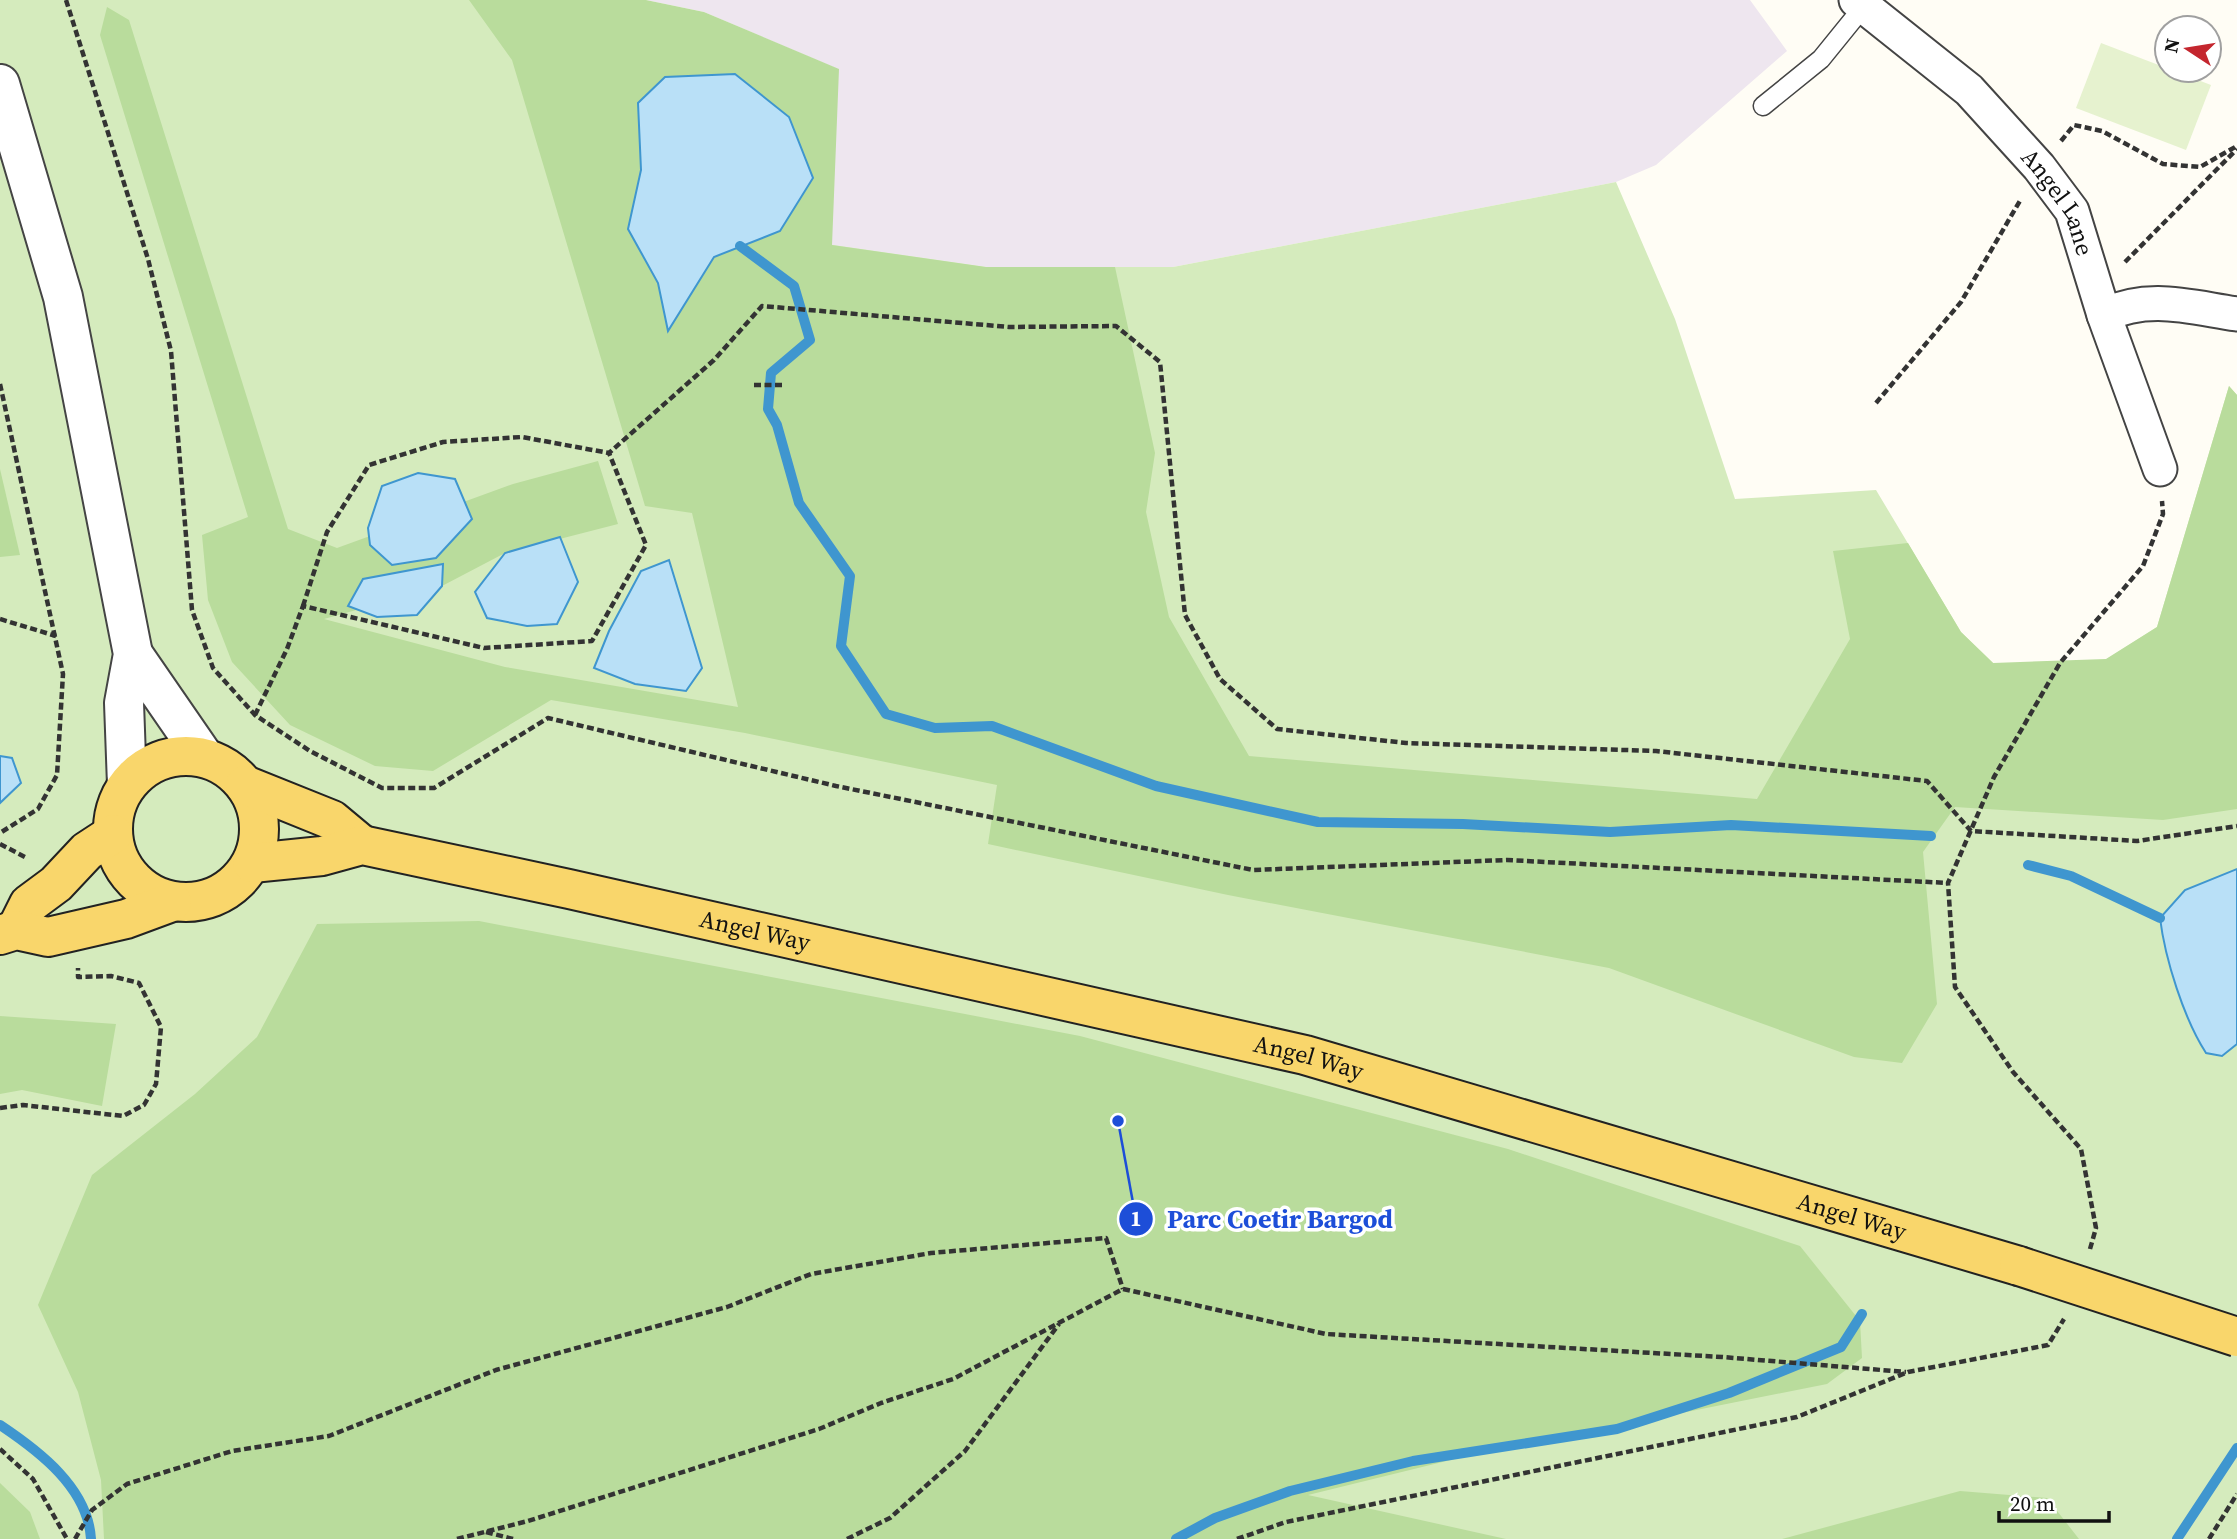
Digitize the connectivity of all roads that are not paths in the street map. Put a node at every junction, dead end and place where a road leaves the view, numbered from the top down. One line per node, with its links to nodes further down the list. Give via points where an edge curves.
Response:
1 (1860, 3): 3 (lane, via 1821,60); 5 (street, Angel Lane, via 1969,90 2039,167 2072,211)
2 (0, 84): 7 (street, via 63,297)
3 (1763, 106)
4 (2237, 314): 5 (street, via 2151,301)
5 (2104, 316): 6 (street, Angel Lane)
6 (2160, 469)
7 (133, 654): 8 (street); 10 (street, via 124,702)
8 (204, 757): 9 (main road, via 234,772); 10 (main road, via 161,760 142,770)
9 (245, 785): 12 (main road, Angel Way, via 332,820); 13 (main road, via 260,823)
10 (127, 786): 11 (main road, via 115,808)
11 (113, 834): 14 (main road, via 118,858 131,878 150,894); 15 (main road, via 29,904)
12 (362, 845): 13 (main road, Angel Way, via 322,856); 16 (main road, Angel Way, bridge, via 1305,1055 2020,1266)
13 (252, 863): 14 (main road, via 238,882 219,895 196,902)
14 (172, 902): 15 (main road, via 126,919 48,937)
15 (8, 933)
16 (2237, 1337)

